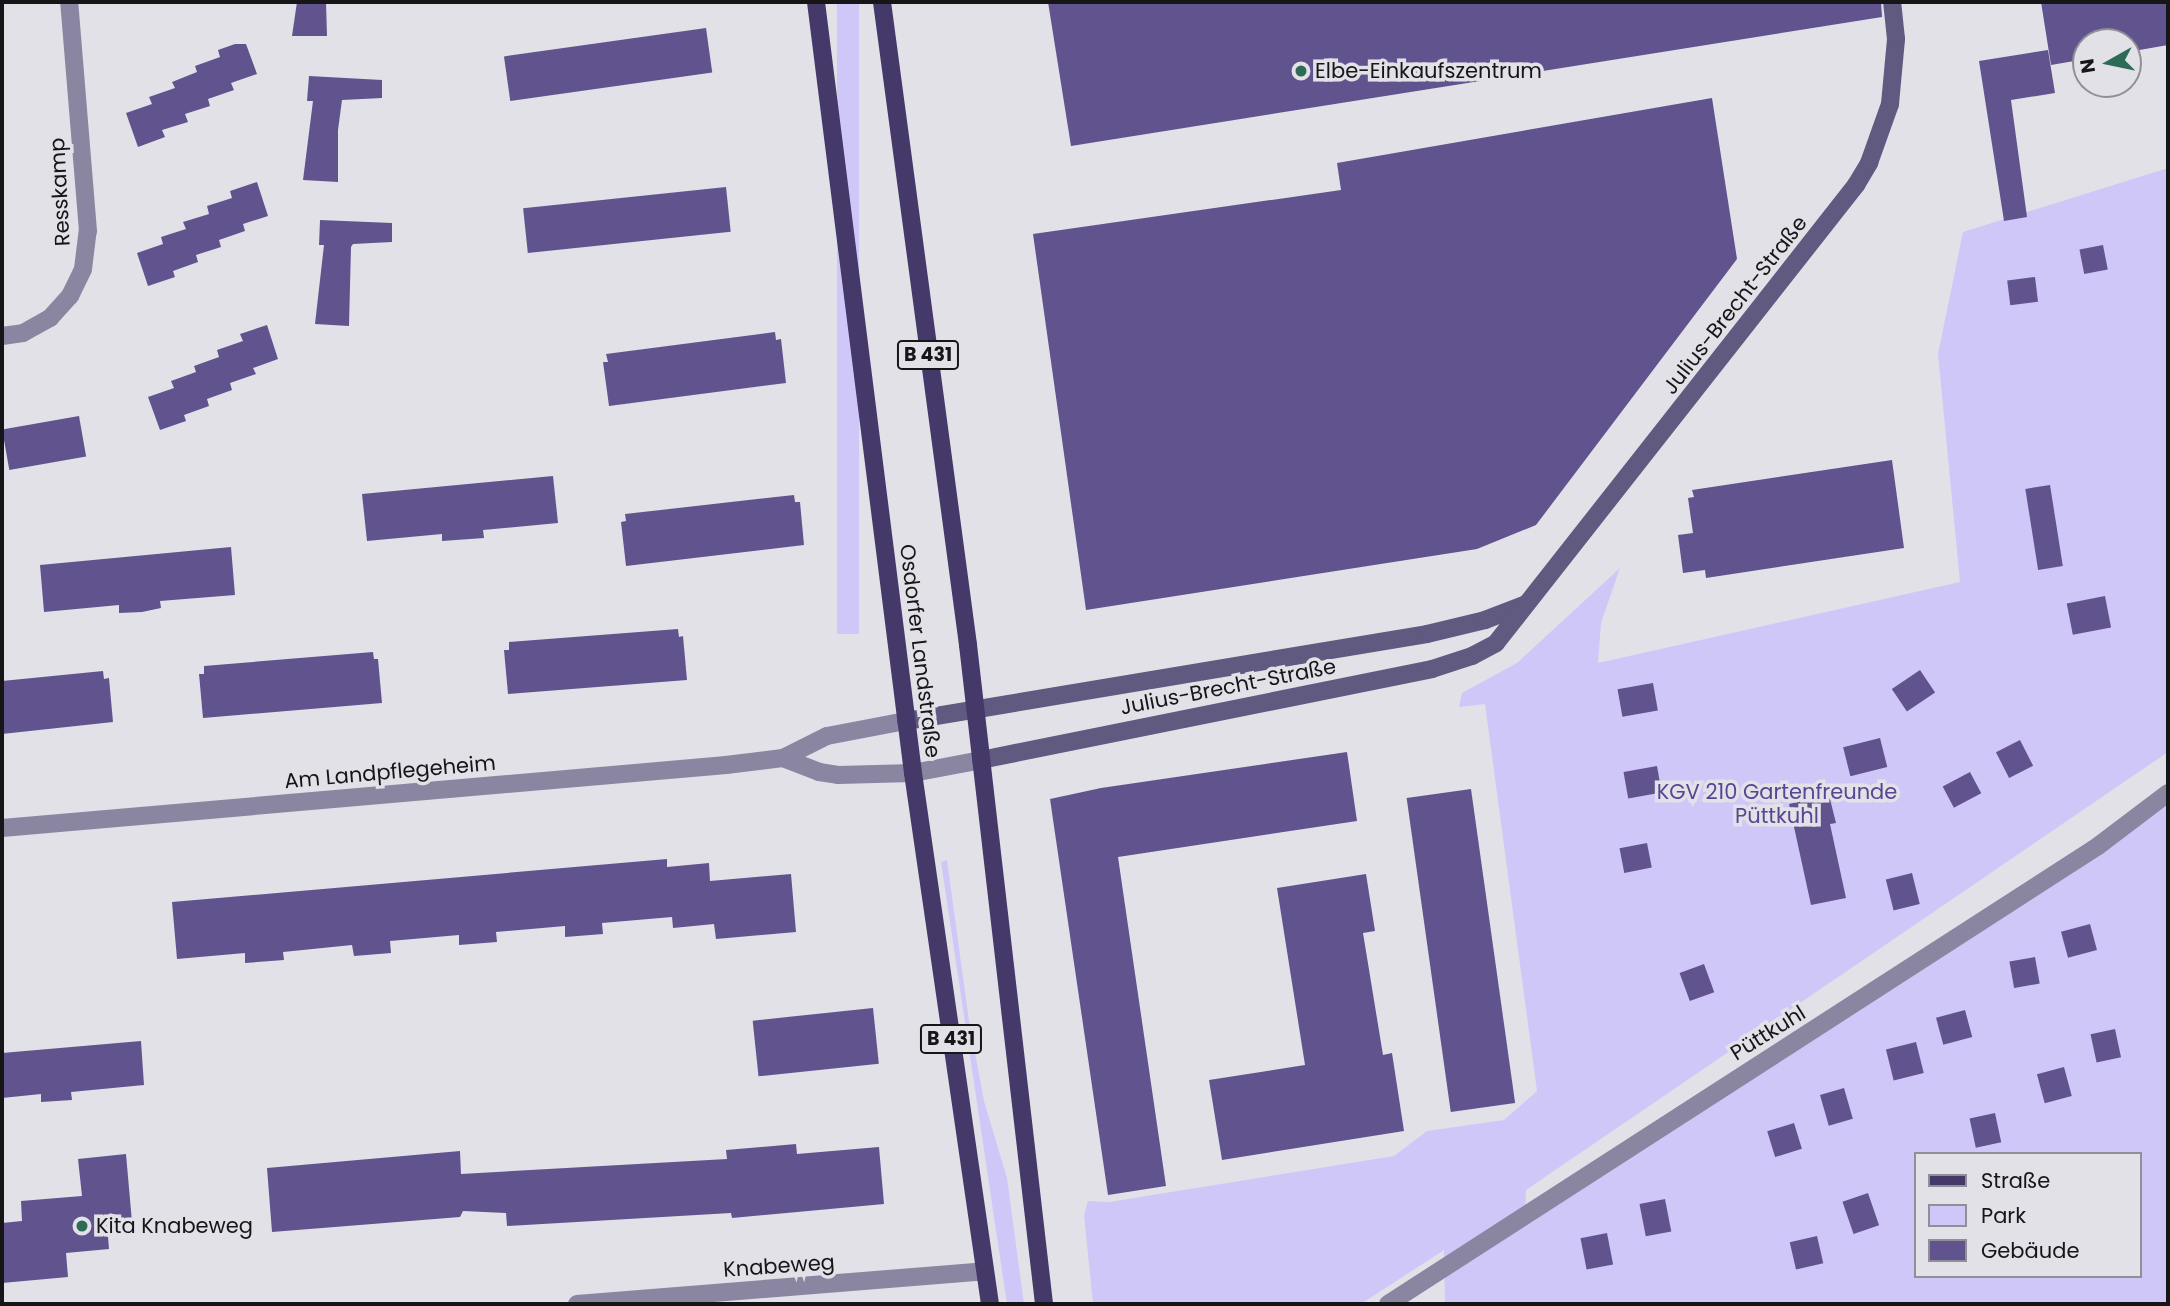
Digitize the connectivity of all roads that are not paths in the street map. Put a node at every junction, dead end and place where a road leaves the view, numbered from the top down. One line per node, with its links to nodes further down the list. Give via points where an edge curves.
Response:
1 (69, 2): 5 (street, Resskamp, via 88,230 85,259 70,296 50,318 23,332)
2 (816, 2): 8 (main road, Osdorfer Landstraße / B 431)
3 (882, 2): 7 (main road, B 431)
4 (1892, 2): 6 (street, Julius-Brecht-Straße, via 1896,39 1890,104 1869,163 1817,237)
5 (2, 336)
6 (1529, 603): 7 (street, Julius-Brecht-Straße, via 1427,634); 10 (street, Julius-Brecht-Straße, via 1496,643 1453,664)
7 (975, 708): 8 (street, Julius-Brecht-Straße); 10 (main road, B 431)
8 (906, 721): 9 (street, Am Landpflegeheim, via 827,736); 11 (main road, Osdorfer Landstraße / B 431)
9 (783, 758): 11 (street, Am Landpflegeheim, via 838,775); 13 (street, Am Landpflegeheim)
10 (981, 760): 11 (street, Julius-Brecht-Straße); 17 (main road, B 431)
11 (913, 773): 14 (main road, Osdorfer Landstraße / B 431)
12 (2168, 793): 18 (street, Püttkuhl, via 2098,846)
13 (2, 828)
14 (985, 1271): 15 (street, Knabeweg); 16 (main road, Osdorfer Landstraße / B 431)
15 (577, 1304)
16 (989, 1304)
17 (1044, 1304)
18 (1388, 1304)

